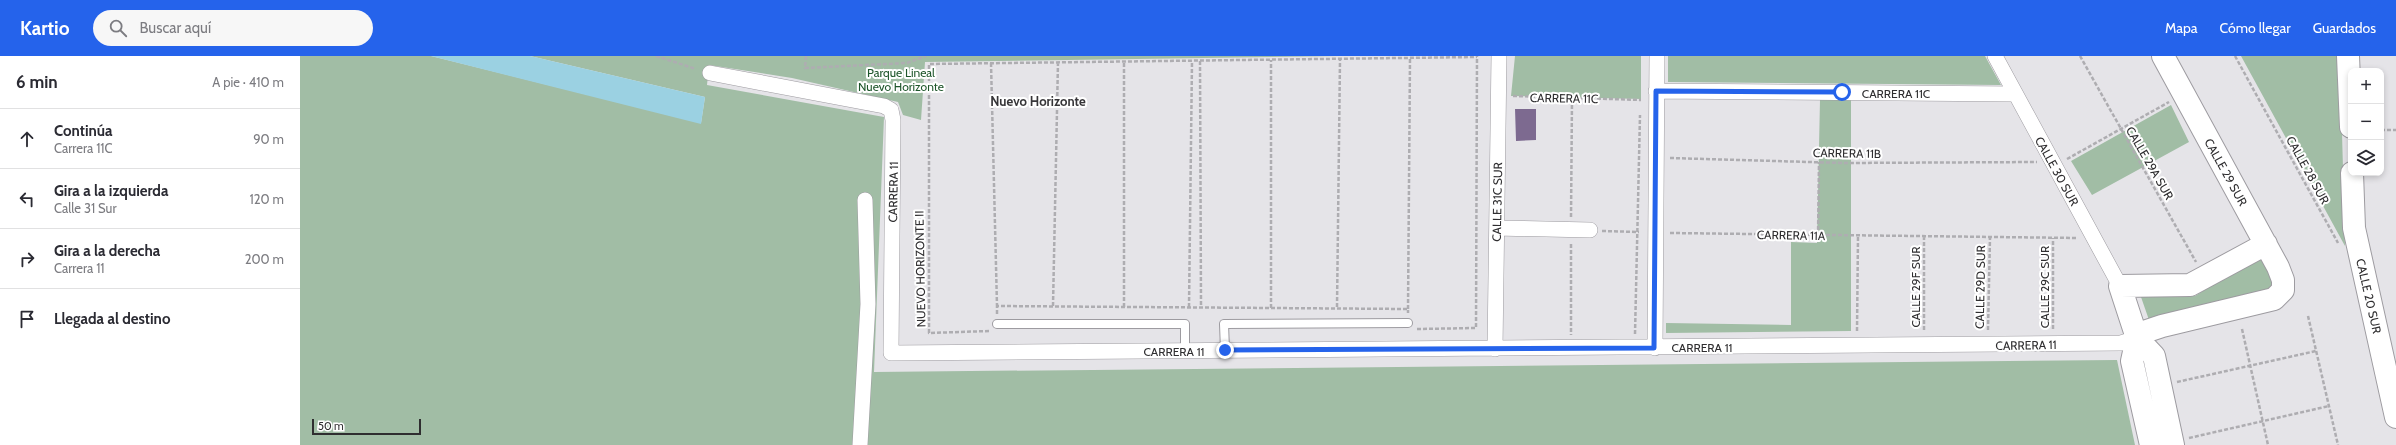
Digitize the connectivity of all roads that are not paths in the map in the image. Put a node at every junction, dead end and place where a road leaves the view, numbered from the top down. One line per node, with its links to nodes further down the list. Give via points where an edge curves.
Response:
1 (1499, 56): 12 (street, CALLE 31C SUR)
2 (1657, 56): 7 (street)
3 (1994, 56): 8 (street, CALLE 30 SUR)
4 (2162, 56): 14 (street, CALLE 29 SUR)
5 (2348, 56): 9 (street)
6 (710, 73): 23 (street, CARRERA 11, via 884,106 892,110 890,353)
7 (1656, 91): 8 (street, CARRERA 11C); 20 (street)
8 (2015, 94): 15 (street, CALLE 30 SUR)
9 (2350, 104)
10 (2352, 176): 24 (street, CALLE 20 SUR, via 2354,228)
11 (865, 200): 26 (street, via 868,304)
12 (1497, 228): 13 (street); 21 (street, CALLE 31C SUR)
13 (1590, 230)
14 (2266, 244): 15 (street, via 2190,285); 16 (street, CALLE 29 SUR, via 2283,280)
15 (2120, 286): 19 (street)
16 (2283, 290): 19 (street, CARRERA 11, via 2274,299 2162,326)
17 (1408, 323): 22 (lane, via 1224,324)
18 (997, 324): 23 (lane, via 1186,324)
19 (2137, 338): 20 (street, CARRERA 11, via 2121,343); 25 (street, via 2154,356); 27 (street, via 2132,361)
20 (1654, 348): 21 (street, CARRERA 11)
21 (1495, 349): 22 (street, CARRERA 11)
22 (1225, 350): 23 (street, CARRERA 11)
23 (1185, 351)
24 (2396, 417)
25 (2179, 442)
26 (860, 445)
27 (2151, 445)

